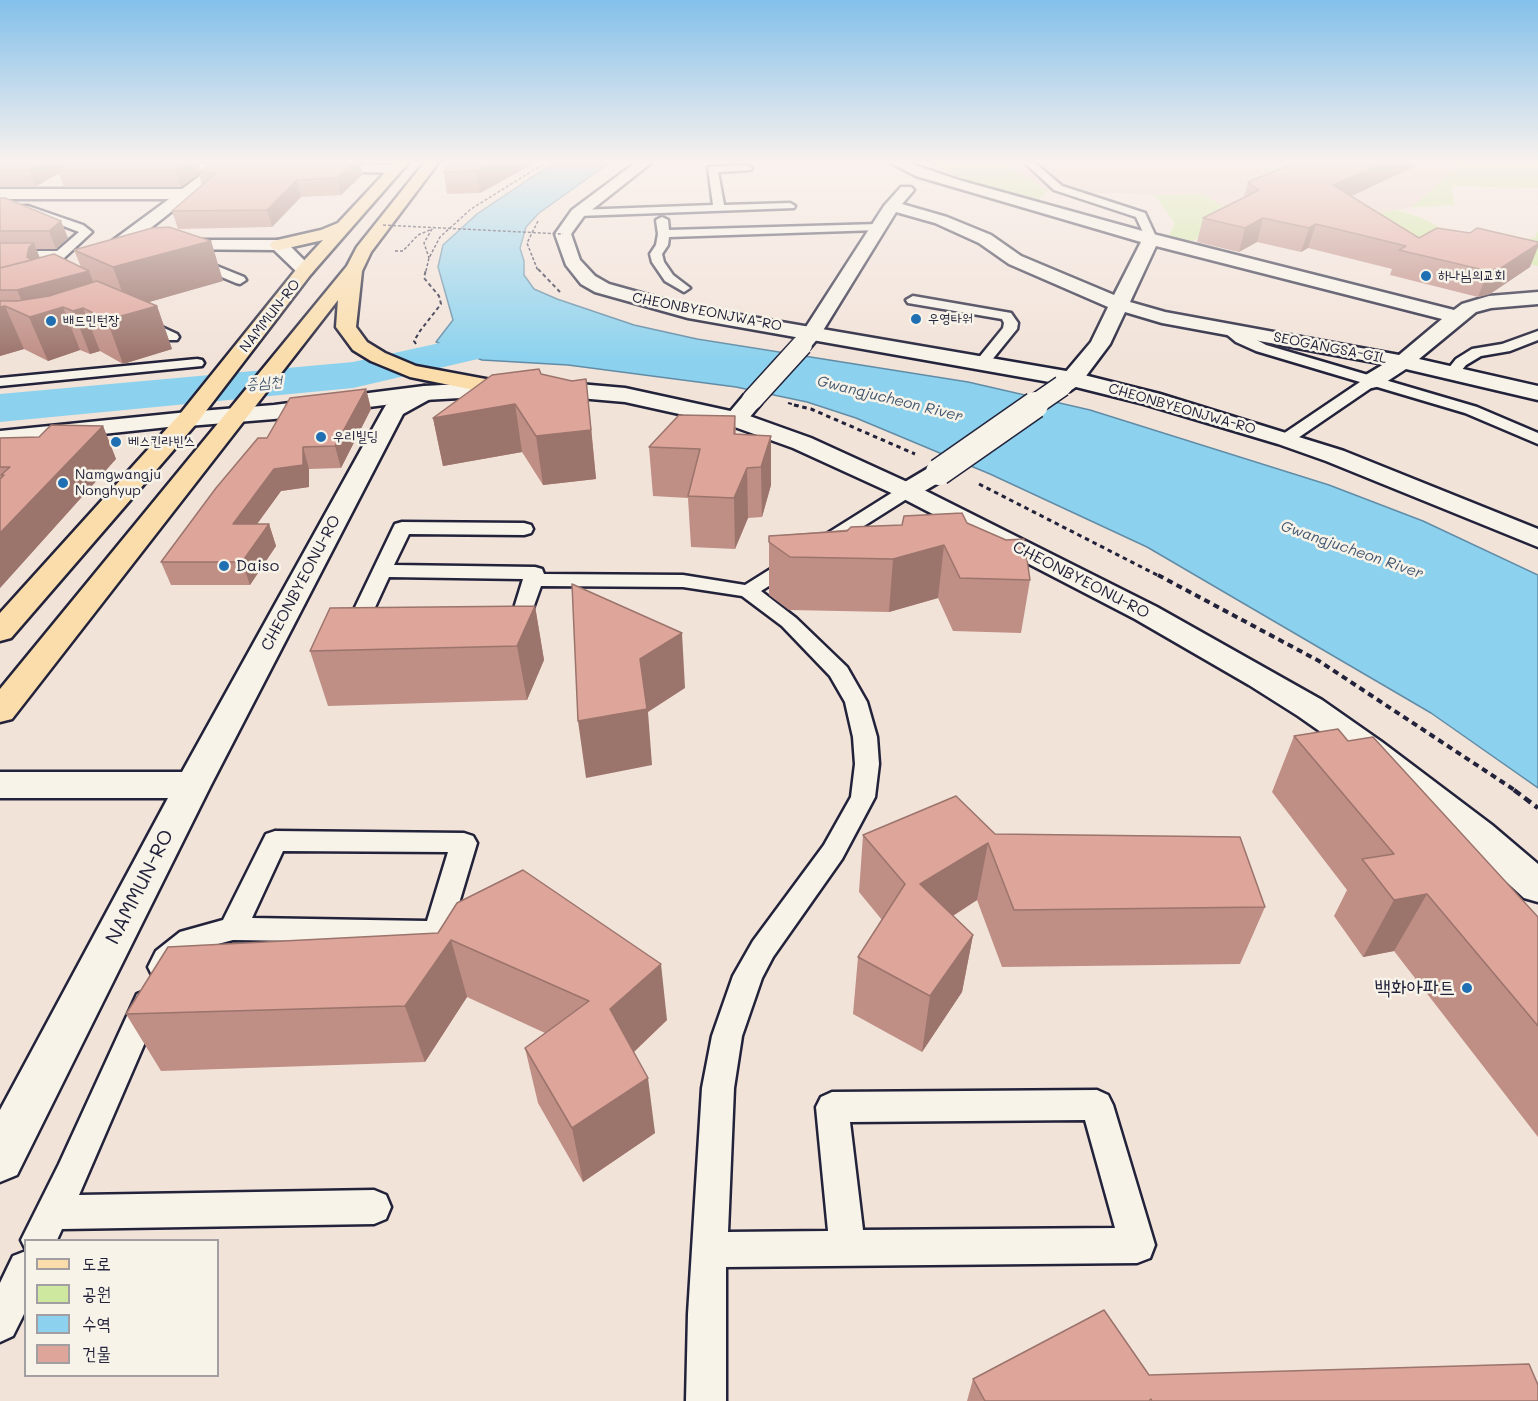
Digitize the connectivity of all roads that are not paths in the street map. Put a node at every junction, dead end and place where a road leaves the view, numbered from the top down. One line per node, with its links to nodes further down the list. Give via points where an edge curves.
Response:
1 (81, 228): 17 (lane, via 86,232)
2 (139, 228): 15 (street, via 118,245)
3 (341, 228): 15 (main road)
4 (344, 228): 21 (main road, NAMMUN-RO)
5 (381, 228): 19 (main road)
6 (566, 228): 32 (street, CHEONBYEONJWA-RO, via 563,234 572,261 588,280 602,288)
7 (664, 228): 13 (lane)
8 (836, 228): 13 (lane)
9 (877, 228): 32 (street)
10 (960, 228): 26 (street, SEOGANGSA-GIL, via 985,239 1015,260)
11 (1114, 228): 14 (street)
12 (1147, 228): 14 (lane)
13 (664, 234): 23 (lane, via 656,254 658,262 669,278)
14 (1151, 239): 26 (street); 28 (street)
15 (279, 245): 21 (street)
16 (0, 255): 17 (lane)
17 (60, 255): 20 (lane)
18 (182, 259): 22 (lane)
19 (359, 260): 40 (main road, via 348,298 346,327 360,346); 43 (main road)
20 (43, 269)
21 (305, 270): 44 (main road, NAMMUN-RO)
22 (240, 280)
23 (684, 288)
24 (1538, 298): 28 (street, via 1489,302)
25 (913, 300): 35 (lane, via 1006,316 1010,329)
26 (1120, 305): 29 (street, SEOGANGSA-GIL); 39 (street, via 1100,344)
27 (123, 313): 31 (lane)
28 (1457, 316): 33 (street)
29 (1229, 329): 33 (street, SEOGANGSA-GIL); 37 (lane, via 1261,348)
30 (1537, 336): 36 (lane, via 1505,348 1478,352 1461,362)
31 (172, 337)
32 (807, 339): 35 (street, CHEONBYEONJWA-RO); 42 (street, bridge)
33 (1403, 362): 36 (street, SEOGANGSA-GIL); 37 (street)
34 (197, 363): 38 (lane)
35 (982, 363): 39 (street, CHEONBYEONJWA-RO)
36 (1452, 374): 41 (street, SEOGANGSA-GIL)
37 (1372, 381): 46 (lane, via 1472,410); 47 (lane)
38 (0, 382)
39 (1067, 382): 47 (street, CHEONBYEONJWA-RO, via 1152,399); 48 (street, bridge)
40 (425, 384): 42 (street, CHEONBYEONU-RO, via 575,389); 43 (street, CHEONBYEONU-RO); 59 (street, CHEONBYEONU-RO, via 394,410)
41 (1538, 393)
42 (744, 409): 48 (street, CHEONBYEONU-RO, via 802,443)
43 (236, 415): 44 (street, CHEONBYEONU-RO); 57 (main road)
44 (188, 418): 45 (street, CHEONBYEONU-RO); 56 (main road)
45 (0, 438)
46 (1538, 439)
47 (1286, 440): 50 (street, CHEONBYEONJWA-RO, via 1335,456)
48 (907, 492): 53 (lane); 60 (street, CHEONBYEONU-RO, via 1146,613 1310,708 1422,789)
49 (524, 529): 51 (lane, via 402,528)
50 (1538, 539)
51 (382, 572): 52 (lane, via 535,573); 54 (lane, via 358,622)
52 (533, 580): 53 (lane, via 683,581); 55 (lane, via 519,624)
53 (748, 591): 66 (lane, via 789,622 839,672 856,702 867,764 863,797 833,852 763,949 748,976 727,1036 718,1088)
54 (393, 622)
55 (485, 624)
56 (0, 632)
57 (0, 711)
58 (0, 785): 59 (street)
59 (192, 785): 62 (street, NAMMUN-RO)
60 (1538, 887)
61 (233, 928): 61 (lane, via 438,932 464,843 275,841); 64 (lane, via 190,940 166,959)
62 (0, 1159)
63 (374, 1207): 64 (lane)
64 (46, 1226)
65 (847, 1248): 65 (lane, via 1033,1246 1137,1245 1097,1105 832,1107); 66 (lane)
66 (709, 1250): 69 (lane)
67 (24, 1273): 68 (lane)
68 (0, 1323)
69 (706, 1401)

